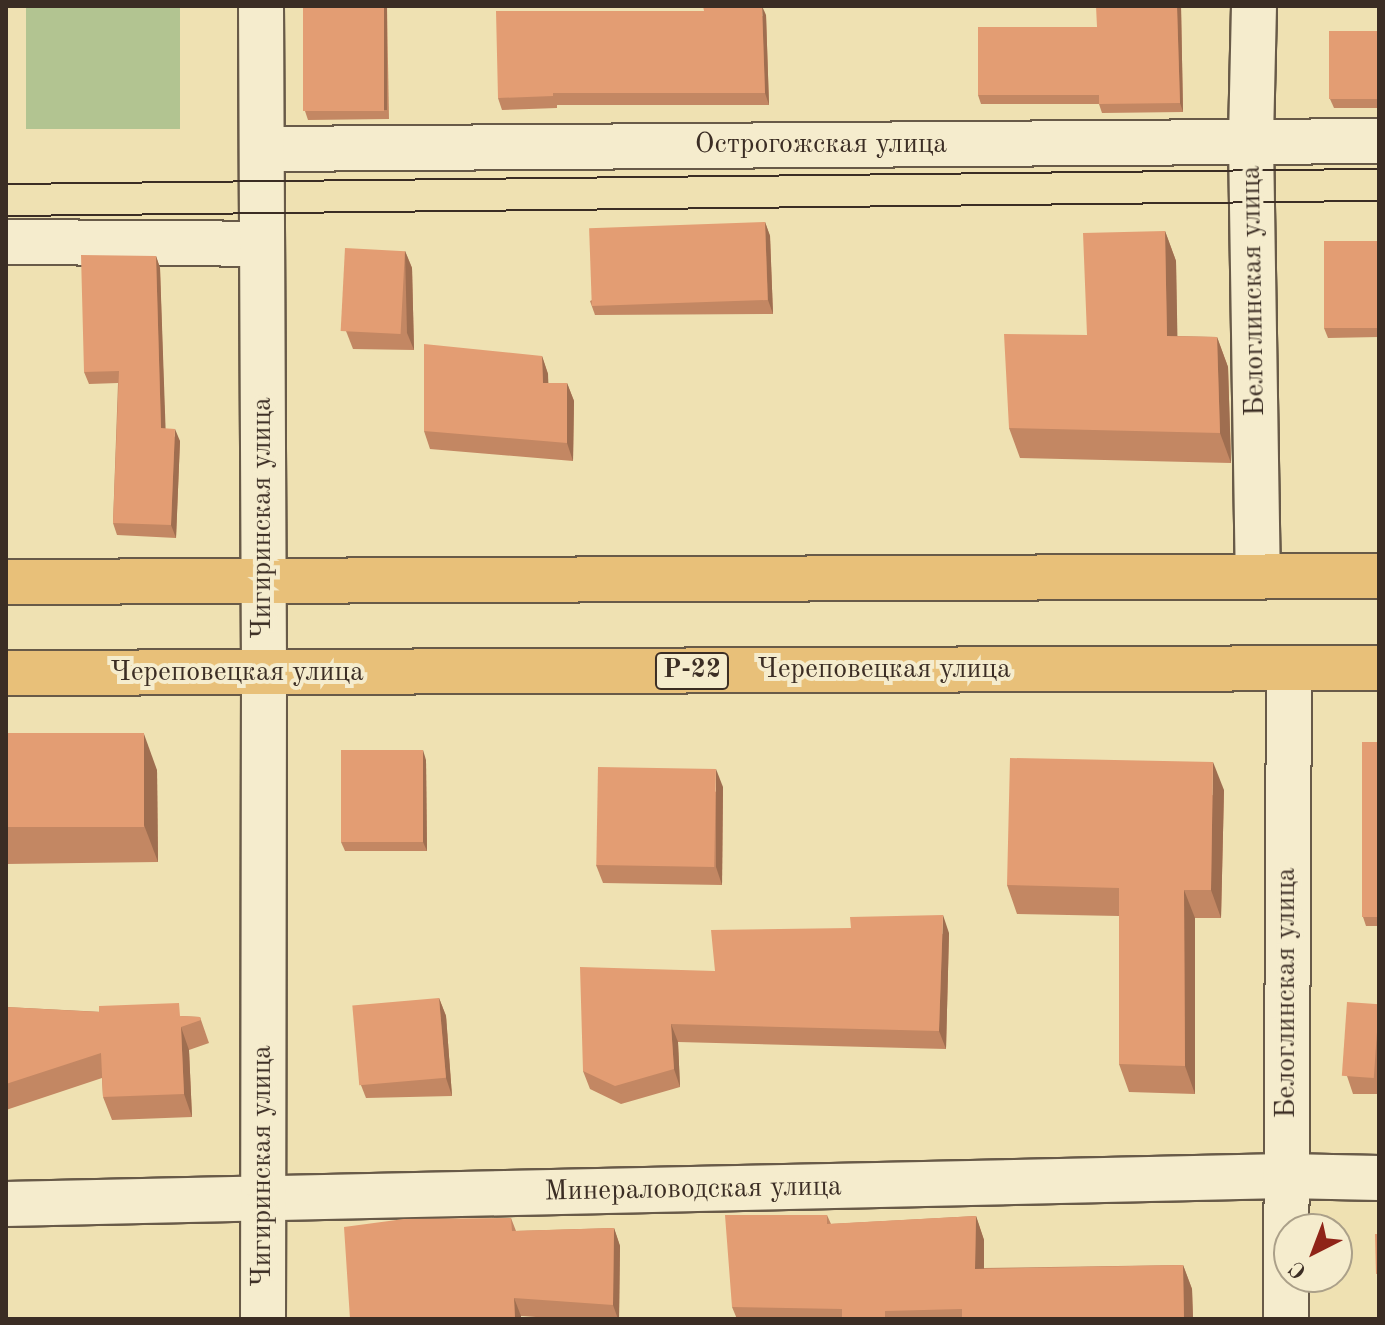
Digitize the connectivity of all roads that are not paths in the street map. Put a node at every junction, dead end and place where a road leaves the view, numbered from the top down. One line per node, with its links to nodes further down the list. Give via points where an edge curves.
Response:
1 (261, 6): 5 (street, Чигиринская улица)
2 (1254, 6): 4 (street, Белоглинская улица)
3 (1379, 141): 4 (street, Острогожская улица)
4 (1251, 142): 5 (street, Острогожская улица); 8 (street, Белоглинская улица)
5 (264, 149): 7 (street, Чигиринская улица)
6 (6, 242): 7 (street)
7 (262, 244): 10 (street, Чигиринская улица)
8 (1258, 576): 9 (highway); 10 (highway)
9 (1379, 576)
10 (264, 581): 11 (highway); 15 (street, Чигиринская улица)
11 (6, 582)
12 (1289, 668): 13 (highway, Череповецкая улица / Р-22); 15 (highway, Череповецкая улица / Р-22); 16 (street, Белоглинская улица)
13 (1379, 668)
14 (6, 673): 15 (highway, Череповецкая улица / Р-22)
15 (264, 674): 18 (street, Чигиринская улица)
16 (1285, 1176): 17 (street, Минераловодская улица); 18 (street, Минераловодская улица); 21 (street, Белоглинская улица)
17 (1379, 1178)
18 (263, 1200): 19 (street, Минераловодская улица); 20 (street, Чигиринская улица)
19 (6, 1204)
20 (263, 1319)
21 (1286, 1319)

